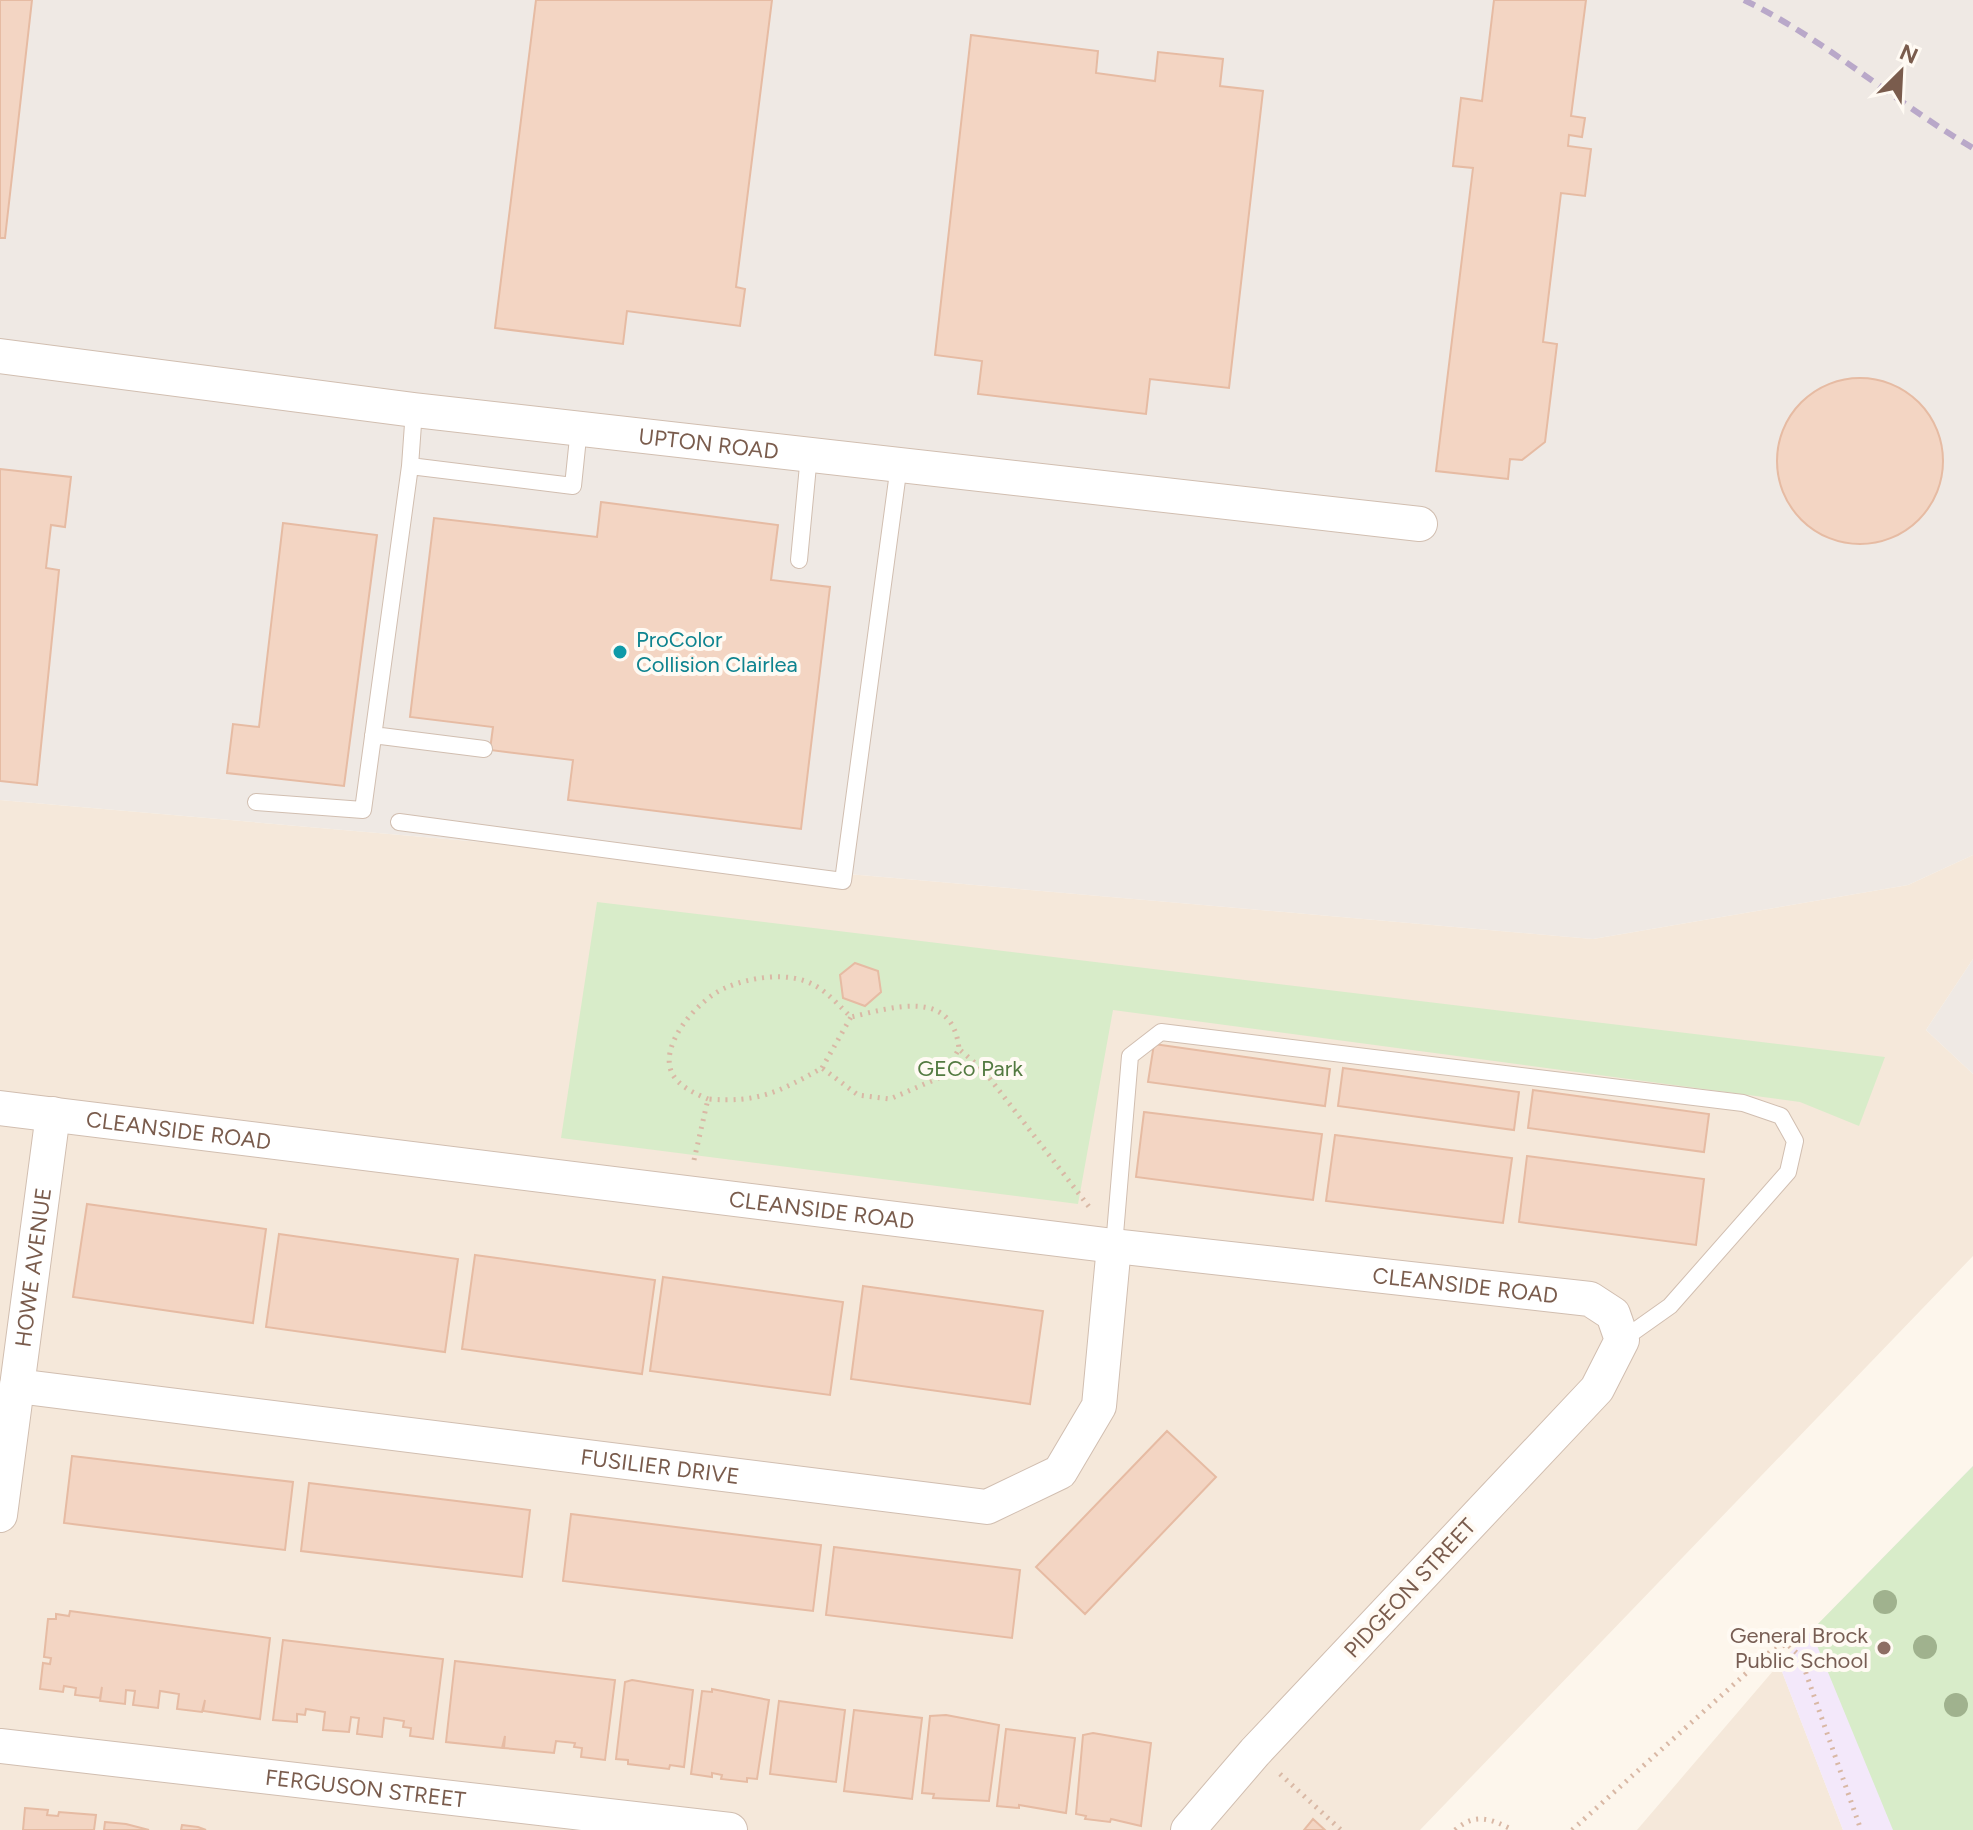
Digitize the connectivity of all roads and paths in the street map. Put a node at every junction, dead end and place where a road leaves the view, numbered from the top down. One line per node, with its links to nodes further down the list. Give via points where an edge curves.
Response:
1 (0, 356): 2 (street, UPTON ROAD)
2 (414, 410): 3 (street, UPTON ROAD); 6 (lane)
3 (579, 428): 4 (street, UPTON ROAD); 6 (lane, via 573,486)
4 (809, 455): 5 (street, UPTON ROAD); 8 (lane)
5 (899, 465): 7 (street, UPTON ROAD); 12 (lane, via 843,881)
6 (410, 466): 9 (lane)
7 (1420, 524)
8 (799, 560)
9 (373, 735): 10 (lane); 11 (lane, via 363,810)
10 (484, 749)
11 (256, 802)
12 (399, 822)
13 (851, 1017): 14 (path, via 924,1007 946,1015 957,1028); 15 (path); 16 (path, via 814,985 786,978 722,988 695,1010 676,1036 669,1058 673,1075)
14 (959, 1049): 15 (path, via 943,1076 890,1099 858,1095); 20 (path, via 984,1071 1074,1184)
15 (822, 1068): 16 (path, via 776,1094 741,1102)
16 (708, 1099): 19 (path)
17 (0, 1108): 18 (street, CLEANSIDE ROAD)
18 (53, 1114): 20 (street, CLEANSIDE ROAD); 22 (street, HOWE AVENUE)
19 (693, 1162)
20 (1114, 1246): 21 (street, CLEANSIDE ROAD, via 1590,1299 1613,1314); 21 (lane, via 1130,1056 1161,1032 1743,1103 1781,1116 1795,1141 1788,1172 1670,1306); 22 (street, FUSILIER DRIVE, via 1099,1406 1060,1472 987,1507)
21 (1622, 1340): 25 (street, PIDGEON STREET, via 1597,1389)
22 (17, 1386): 23 (street, HOWE AVENUE)
23 (0, 1515)
24 (0, 1746): 26 (street, FERGUSON STREET)
25 (1255, 1752): 27 (street, PIDGEON STREET); 28 (path)
26 (730, 1830)
27 (1188, 1830)
28 (1341, 1830)
29 (1455, 1830): 30 (path, via 1484,1817)
30 (1513, 1830)
31 (1572, 1830): 32 (path, via 1772,1650 1787,1644 1800,1656)
32 (1861, 1830)

